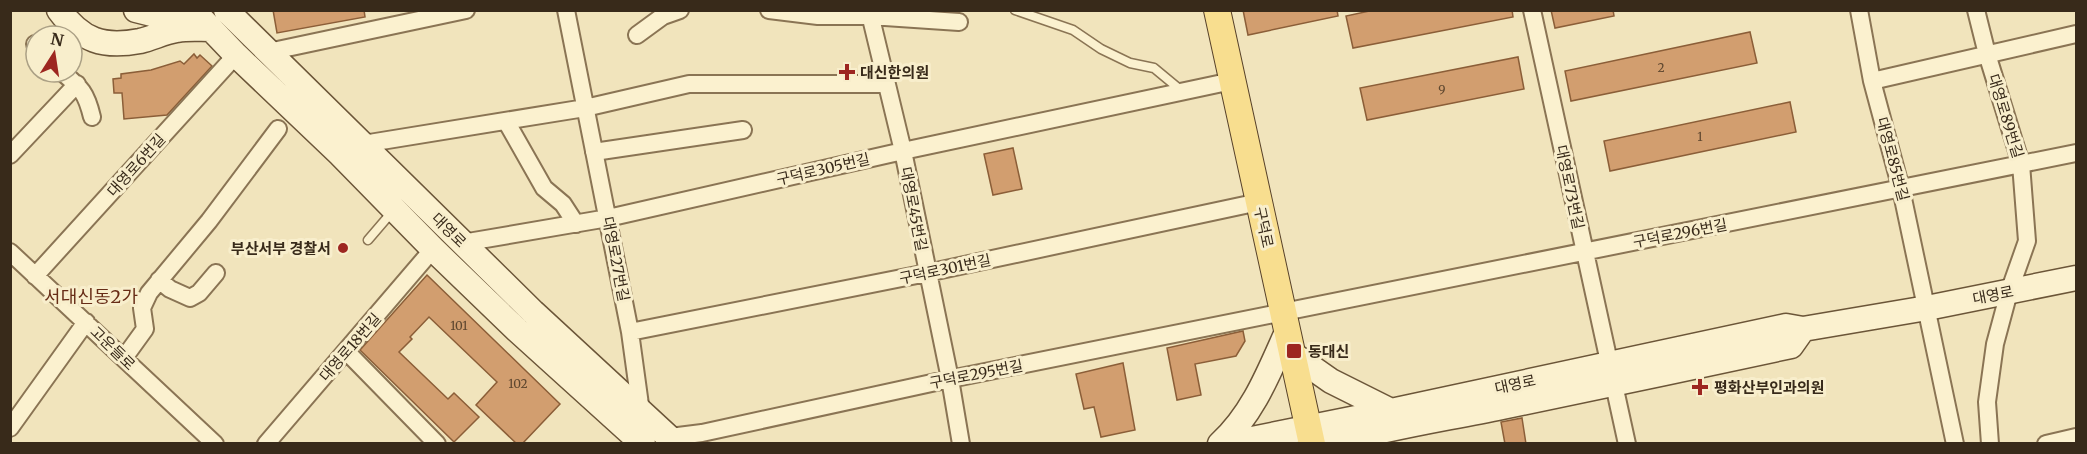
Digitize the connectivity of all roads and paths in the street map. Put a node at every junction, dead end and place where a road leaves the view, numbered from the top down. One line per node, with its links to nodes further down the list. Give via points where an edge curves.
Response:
1 (59, 10): 16 (main road, via 87,38 101,43 141,41 178,29)
2 (136, 10): 16 (main road)
3 (193, 10): 16 (main road, 대영로)
4 (466, 10): 19 (street)
5 (566, 10): 27 (street, 대영로27번길)
6 (680, 10): 18 (street, via 663,16)
7 (769, 10): 13 (street, via 818,16)
8 (1015, 10): 26 (lane, via 1073,30 1130,63 1154,68)
9 (1217, 10): 22 (main road, 구덕로)
10 (1532, 10): 47 (street, 대영로73번길)
11 (1859, 10): 23 (street, 대영로85번길)
12 (1976, 10): 20 (street, 대영로89번길)
13 (869, 13): 15 (street); 25 (street, 대영로45번길)
14 (232, 15): 19 (main road, 대영로)
15 (959, 22)
16 (210, 28): 21 (main road, 대영로)
17 (2076, 34): 20 (street)
18 (637, 35)
19 (268, 52): 32 (main road, 대영로)
20 (1987, 54): 23 (street); 37 (street, 대영로89번길)
21 (236, 55): 40 (main road, 대영로); 50 (street, 대영로6번길)
22 (1232, 81): 26 (street, 구덕로305번길); 39 (main road, 구덕로)
23 (1872, 81): 38 (street, 대영로85번길)
24 (77, 84): 28 (street, via 87,98); 36 (street)
25 (885, 84): 27 (street, via 689,84); 33 (street, 대영로45번길)
26 (1183, 92): 33 (street, 구덕로305번길)
27 (585, 108): 29 (street); 34 (street, 대영로27번길)
28 (92, 117)
29 (506, 121): 32 (street); 42 (street, via 544,188 563,204)
30 (278, 129): 52 (street)
31 (743, 130): 34 (street)
32 (363, 144): 44 (main road, 대영로)
33 (903, 151): 41 (street, 구덕로305번길); 49 (street, 대영로45번길)
34 (594, 152): 41 (street, 대영로27번길)
35 (2076, 153): 37 (street, 구덕로296번길)
36 (10, 155)
37 (2021, 164): 38 (street, 구덕로296번길); 53 (street, 대영로89번길, via 2027,241)
38 (1901, 189): 47 (street, 구덕로296번길); 54 (street, 대영로85번길)
39 (1259, 202): 49 (street, 구덕로301번길); 57 (main road, 구덕로)
40 (394, 210): 43 (lane); 45 (main road, 대영로)
41 (608, 218): 42 (street, 구덕로305번길); 56 (street, 대영로27번길)
42 (576, 224): 44 (street, 구덕로305번길)
43 (368, 240)
44 (462, 243): 62 (main road, 대영로)
45 (433, 249): 58 (street, 대영로18번길); 71 (main road, 대영로)
46 (10, 252): 50 (street, 고운들로)
47 (1584, 253): 57 (street, 구덕로296번길); 60 (street, 대영로73번길)
48 (216, 273): 52 (street, via 190,298)
49 (927, 273): 56 (street, 구덕로301번길); 61 (street, 대영로45번길)
50 (35, 276): 55 (street, 고운들로)
51 (2076, 278): 53 (main road, 대영로)
52 (159, 280): 59 (street, via 142,308 145,329)
53 (2009, 292): 54 (main road, 대영로); 78 (street, 대영로89번길, via 1995,344 1987,402)
54 (1927, 308): 60 (main road, 대영로, via 1803,329 1786,326); 77 (street, 대영로85번길)
55 (86, 322): 59 (street, 고운들로); 63 (street)
56 (630, 332): 62 (street, 대영로27번길)
57 (1287, 333): 61 (street, 구덕로295번길); 64 (main road); 65 (main road, 구덕로); 73 (main road, via 1258,395)
58 (346, 351): 67 (street); 70 (street, 대영로18번길)
59 (124, 358): 69 (street, 고운들로)
60 (1611, 374): 64 (main road, 대영로); 76 (street, 대영로73번길)
61 (950, 379): 68 (street, 구덕로295번길); 72 (street, 대영로45번길)
62 (641, 412): 68 (main road, 대영로)
63 (10, 428)
64 (1382, 428): 65 (main road, 대영로); 75 (main road, 대영로)
65 (1311, 435): 74 (main road, 대영로)
66 (2076, 437): 79 (street)
67 (430, 442)
68 (670, 442)
69 (214, 444)
70 (266, 444)
71 (643, 444)
72 (961, 444)
73 (1220, 444)
74 (1227, 444)
75 (1328, 444)
76 (1627, 444)
77 (1955, 444)
78 (1990, 444)
79 (2046, 444)

